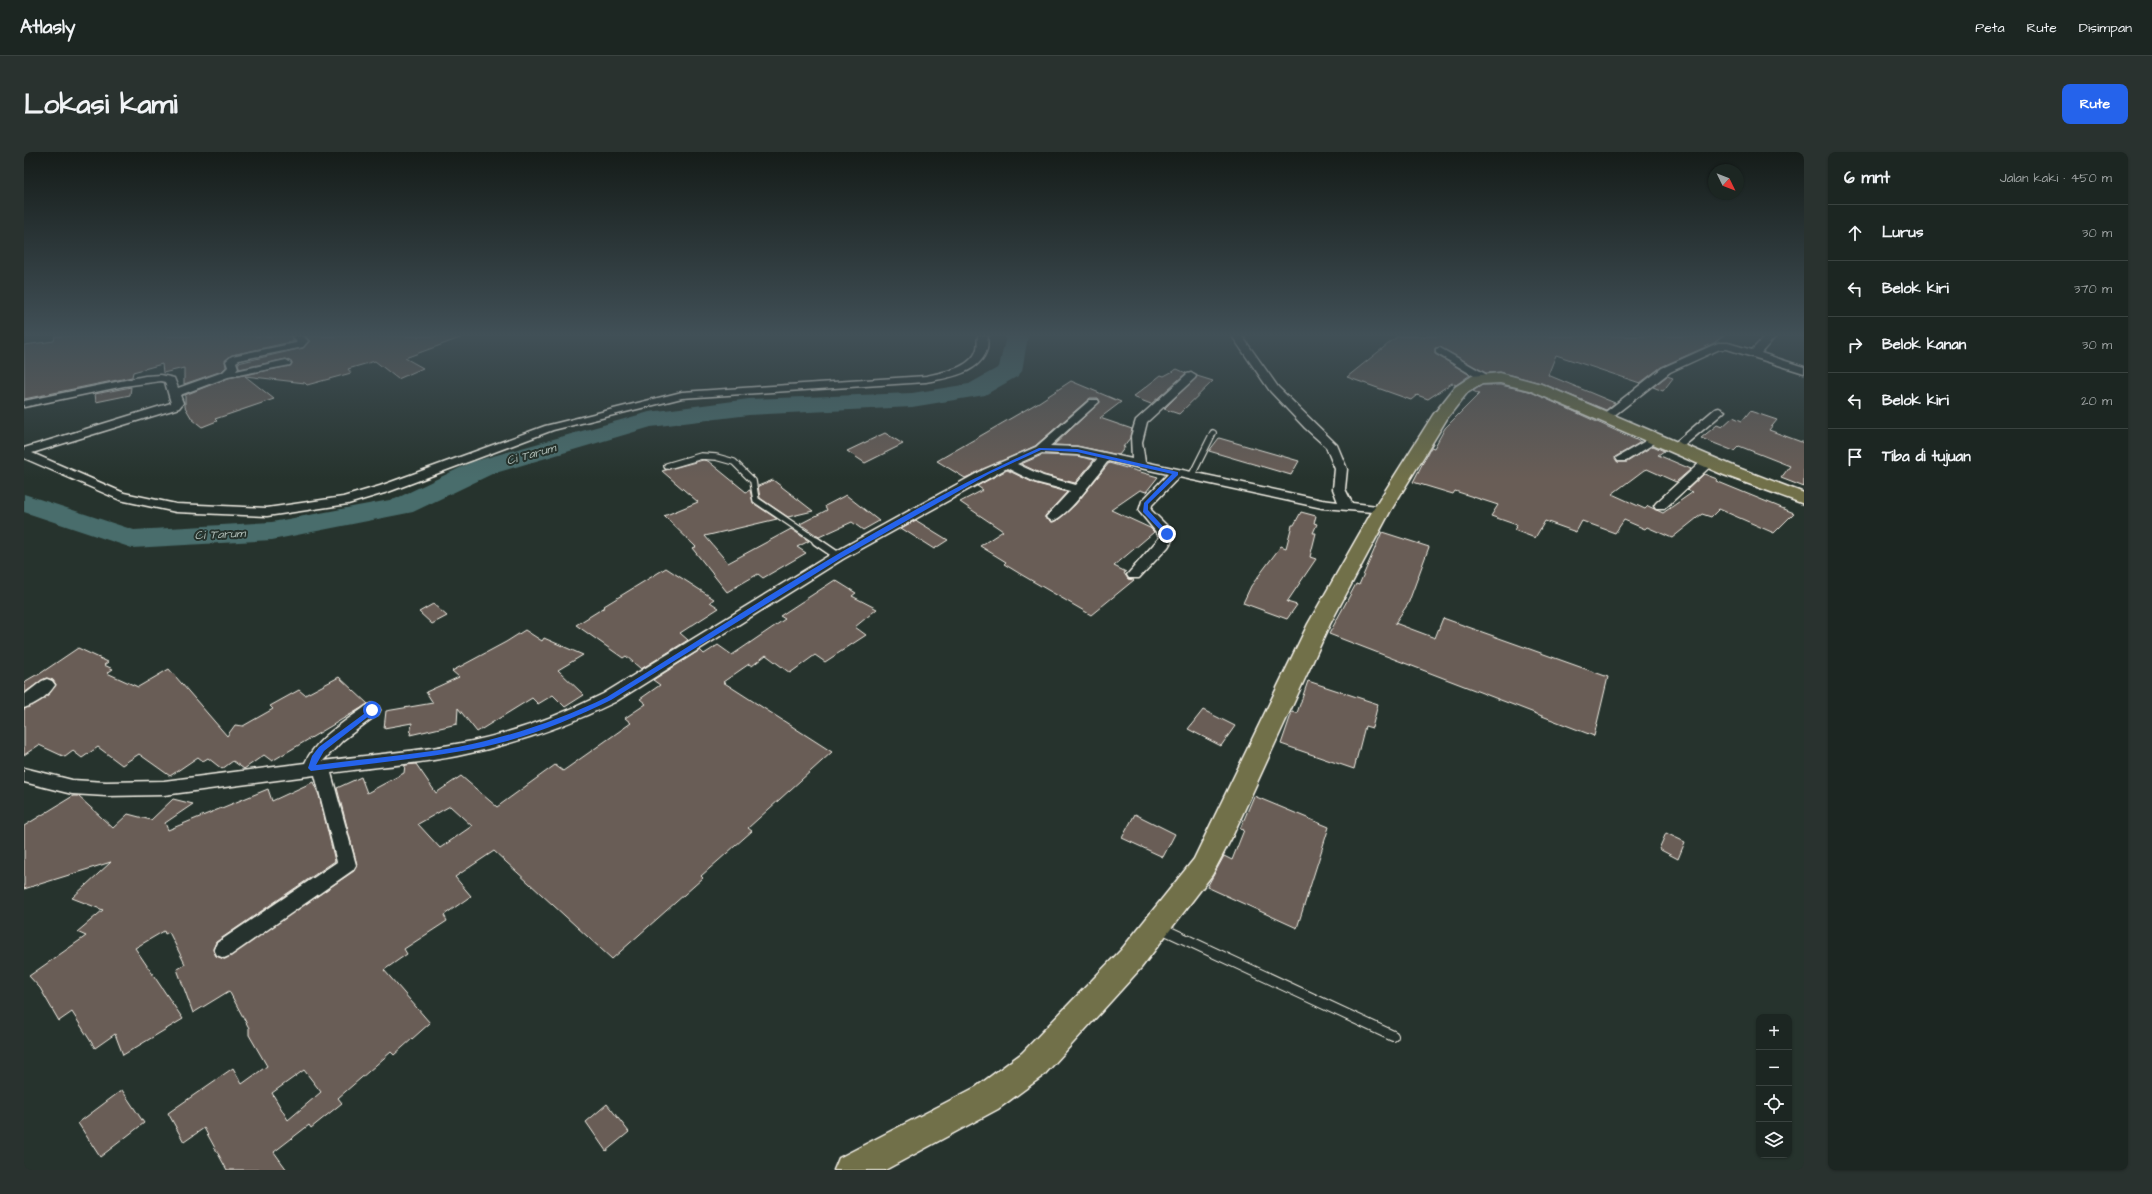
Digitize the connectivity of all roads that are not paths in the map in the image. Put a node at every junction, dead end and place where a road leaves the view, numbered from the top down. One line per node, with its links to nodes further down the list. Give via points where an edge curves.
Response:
1 (121, 384): 12 (street)
2 (171, 384): 10 (street)
3 (200, 384): 10 (street)
4 (842, 384): 19 (street, via 682,394 549,428 384,489 344,501 267,512 176,508 120,496)
5 (1183, 384): 24 (street, via 1142,420 1136,439 1136,454)
6 (1270, 384): 31 (street, via 1309,426 1332,446 1341,469 1339,489)
7 (1469, 384): 32 (main road, via 1441,415)
8 (1523, 384): 14 (main road)
9 (1649, 384): 14 (street)
10 (174, 393): 19 (street, via 177,403 175,406)
11 (1094, 402): 18 (street)
12 (24, 404)
13 (1719, 411): 17 (street)
14 (1604, 418): 16 (main road)
15 (1213, 433): 27 (lane)
16 (1654, 439): 17 (main road); 21 (street)
17 (1675, 448): 22 (main road)
18 (1040, 449): 20 (street, via 1077,451); 23 (street)
19 (24, 453)
20 (1105, 457): 24 (street); 28 (street)
21 (1622, 458)
22 (1708, 462): 29 (main road); 30 (street)
23 (1007, 464): 28 (street, via 1039,479); 34 (street)
24 (1140, 465): 26 (street)
25 (667, 466): 34 (lane, via 701,456 734,462 753,481 756,500)
26 (1176, 473): 27 (street); 35 (street, via 1146,504 1145,511 1167,537)
27 (1191, 477): 31 (street)
28 (1079, 490): 33 (street)
29 (1804, 499)
30 (1660, 506)
31 (1347, 507): 32 (street)
32 (1382, 510): 41 (main road, via 1319,624 1203,867)
33 (1052, 517)
34 (838, 556): 39 (street, via 609,698 573,716 500,740 457,750)
35 (1134, 575)
36 (46, 685): 37 (street, via 39,693)
37 (24, 702)
38 (372, 710): 39 (street, via 322,749 315,758)
39 (316, 768): 40 (street, via 164,788 72,788); 42 (street, via 347,865)
40 (24, 775)
41 (1157, 926): 43 (lane); 44 (main road, via 1131,959 1033,1064 987,1098)
42 (224, 949)
43 (1393, 1036)
44 (851, 1170)

